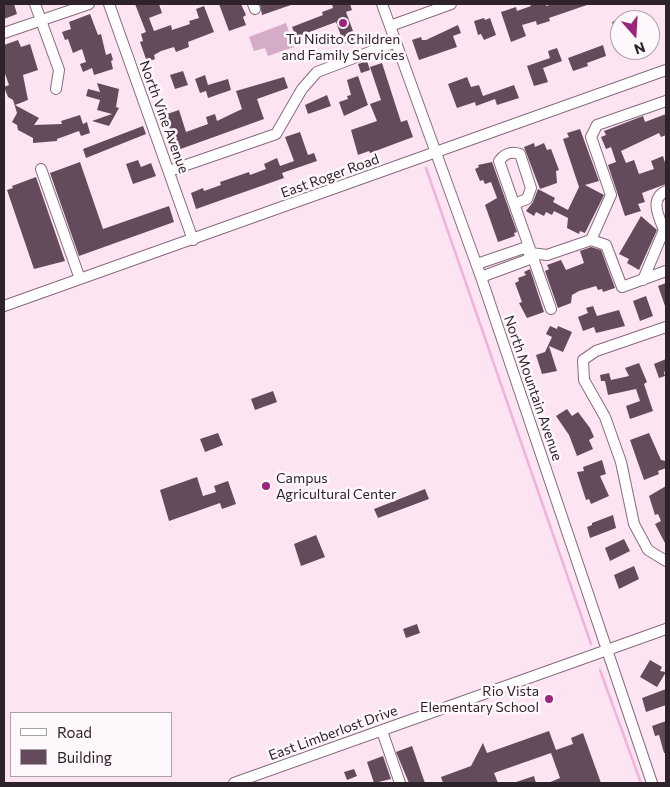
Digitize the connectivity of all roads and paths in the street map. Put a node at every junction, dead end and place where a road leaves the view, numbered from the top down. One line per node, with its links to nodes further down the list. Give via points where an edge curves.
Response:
1 (35, 4): 6 (street)
2 (89, 4): 6 (street)
3 (109, 4): 15 (street, North Vine Avenue)
4 (382, 4): 7 (street, North Mountain Avenue)
5 (451, 4): 7 (street)
6 (41, 21): 8 (street); 11 (street, via 59,70)
7 (390, 26): 9 (street, North Mountain Avenue)
8 (4, 33)
9 (396, 42): 13 (street, North Mountain Avenue); 15 (street, via 317,72 302,89 276,134)
10 (666, 70): 13 (street, East Roger Road)
11 (56, 89)
12 (666, 101): 19 (street, via 597,126 591,137 612,195)
13 (435, 152): 18 (street, East Roger Road); 21 (street, North Mountain Avenue)
14 (41, 169): 24 (street)
15 (169, 171): 18 (street, North Vine Avenue)
16 (666, 191): 25 (street, via 657,199 655,206 664,230)
17 (514, 204): 17 (street, via 499,161 504,154 513,151 520,154 531,188 527,199); 20 (street)
18 (193, 240): 24 (street, East Roger Road)
19 (591, 240): 20 (street, via 547,255); 25 (street, via 606,245 622,287)
20 (531, 252): 21 (street, via 524,248); 23 (street, via 527,260); 27 (street)
21 (477, 264): 23 (street, North Mountain Avenue)
22 (666, 271): 25 (street)
23 (481, 277): 31 (street, North Mountain Avenue)
24 (80, 279): 26 (street, East Roger Road)
25 (644, 280)
26 (4, 306)
27 (551, 309)
28 (666, 327): 29 (street, via 596,351 583,360 584,380 605,417 621,462 634,524 648,550)
29 (666, 561)
30 (666, 629): 31 (street, East Limberlost Drive)
31 (607, 650): 32 (street, East Limberlost Drive); 35 (street, North Mountain Avenue)
32 (382, 731): 33 (street, East Limberlost Drive); 34 (street)
33 (234, 783)
34 (400, 783)
35 (652, 783)

